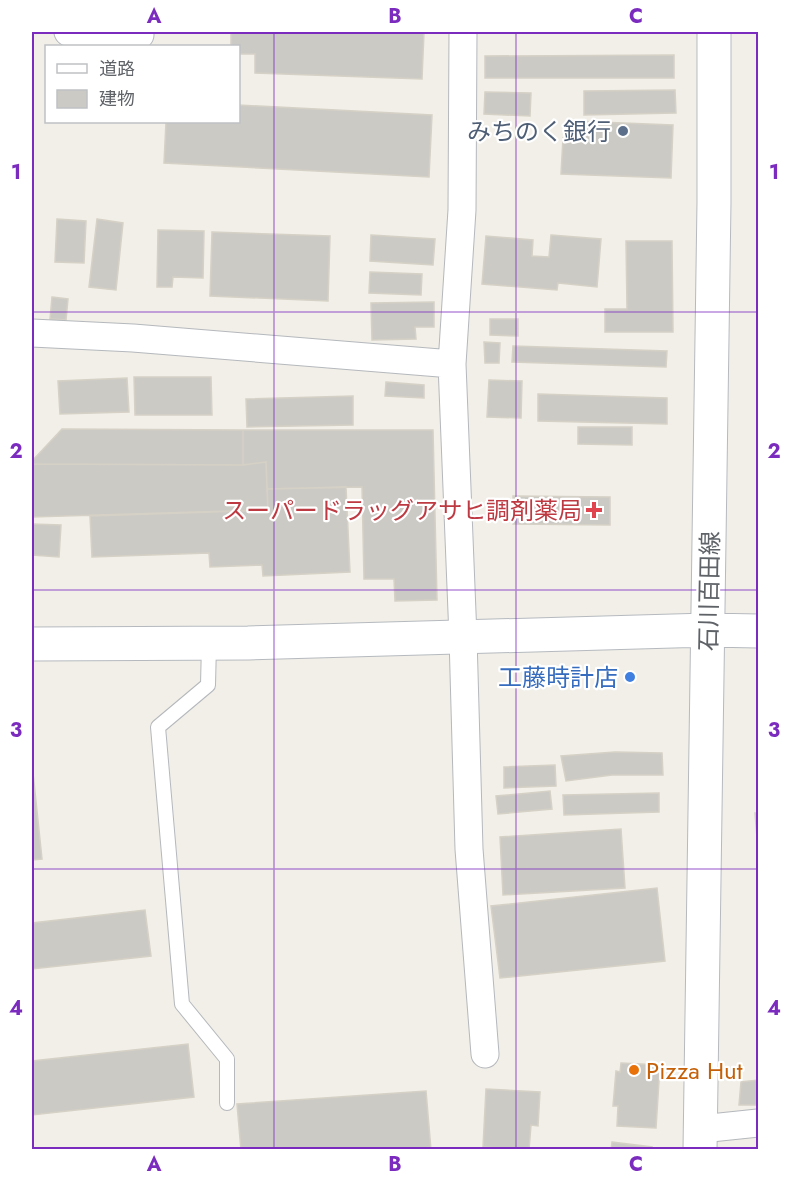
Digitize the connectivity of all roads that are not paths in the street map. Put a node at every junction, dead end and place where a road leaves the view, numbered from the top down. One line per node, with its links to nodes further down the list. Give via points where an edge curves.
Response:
1 (68, 32): 2 (street)
2 (140, 32)
3 (463, 32): 6 (street, via 462,210)
4 (714, 32): 7 (main road, 石川百田線)
5 (32, 333): 6 (street)
6 (452, 364): 9 (street)
7 (708, 630): 8 (main road); 9 (main road); 15 (main road, 石川百田線)
8 (759, 631)
9 (463, 637): 11 (main road); 12 (street, via 469,849)
10 (32, 644): 11 (main road)
11 (208, 644): 13 (lane, via 208,685 158,727 182,1004 227,1059)
12 (485, 1054)
13 (227, 1103)
14 (759, 1123): 15 (street)
15 (700, 1139)

